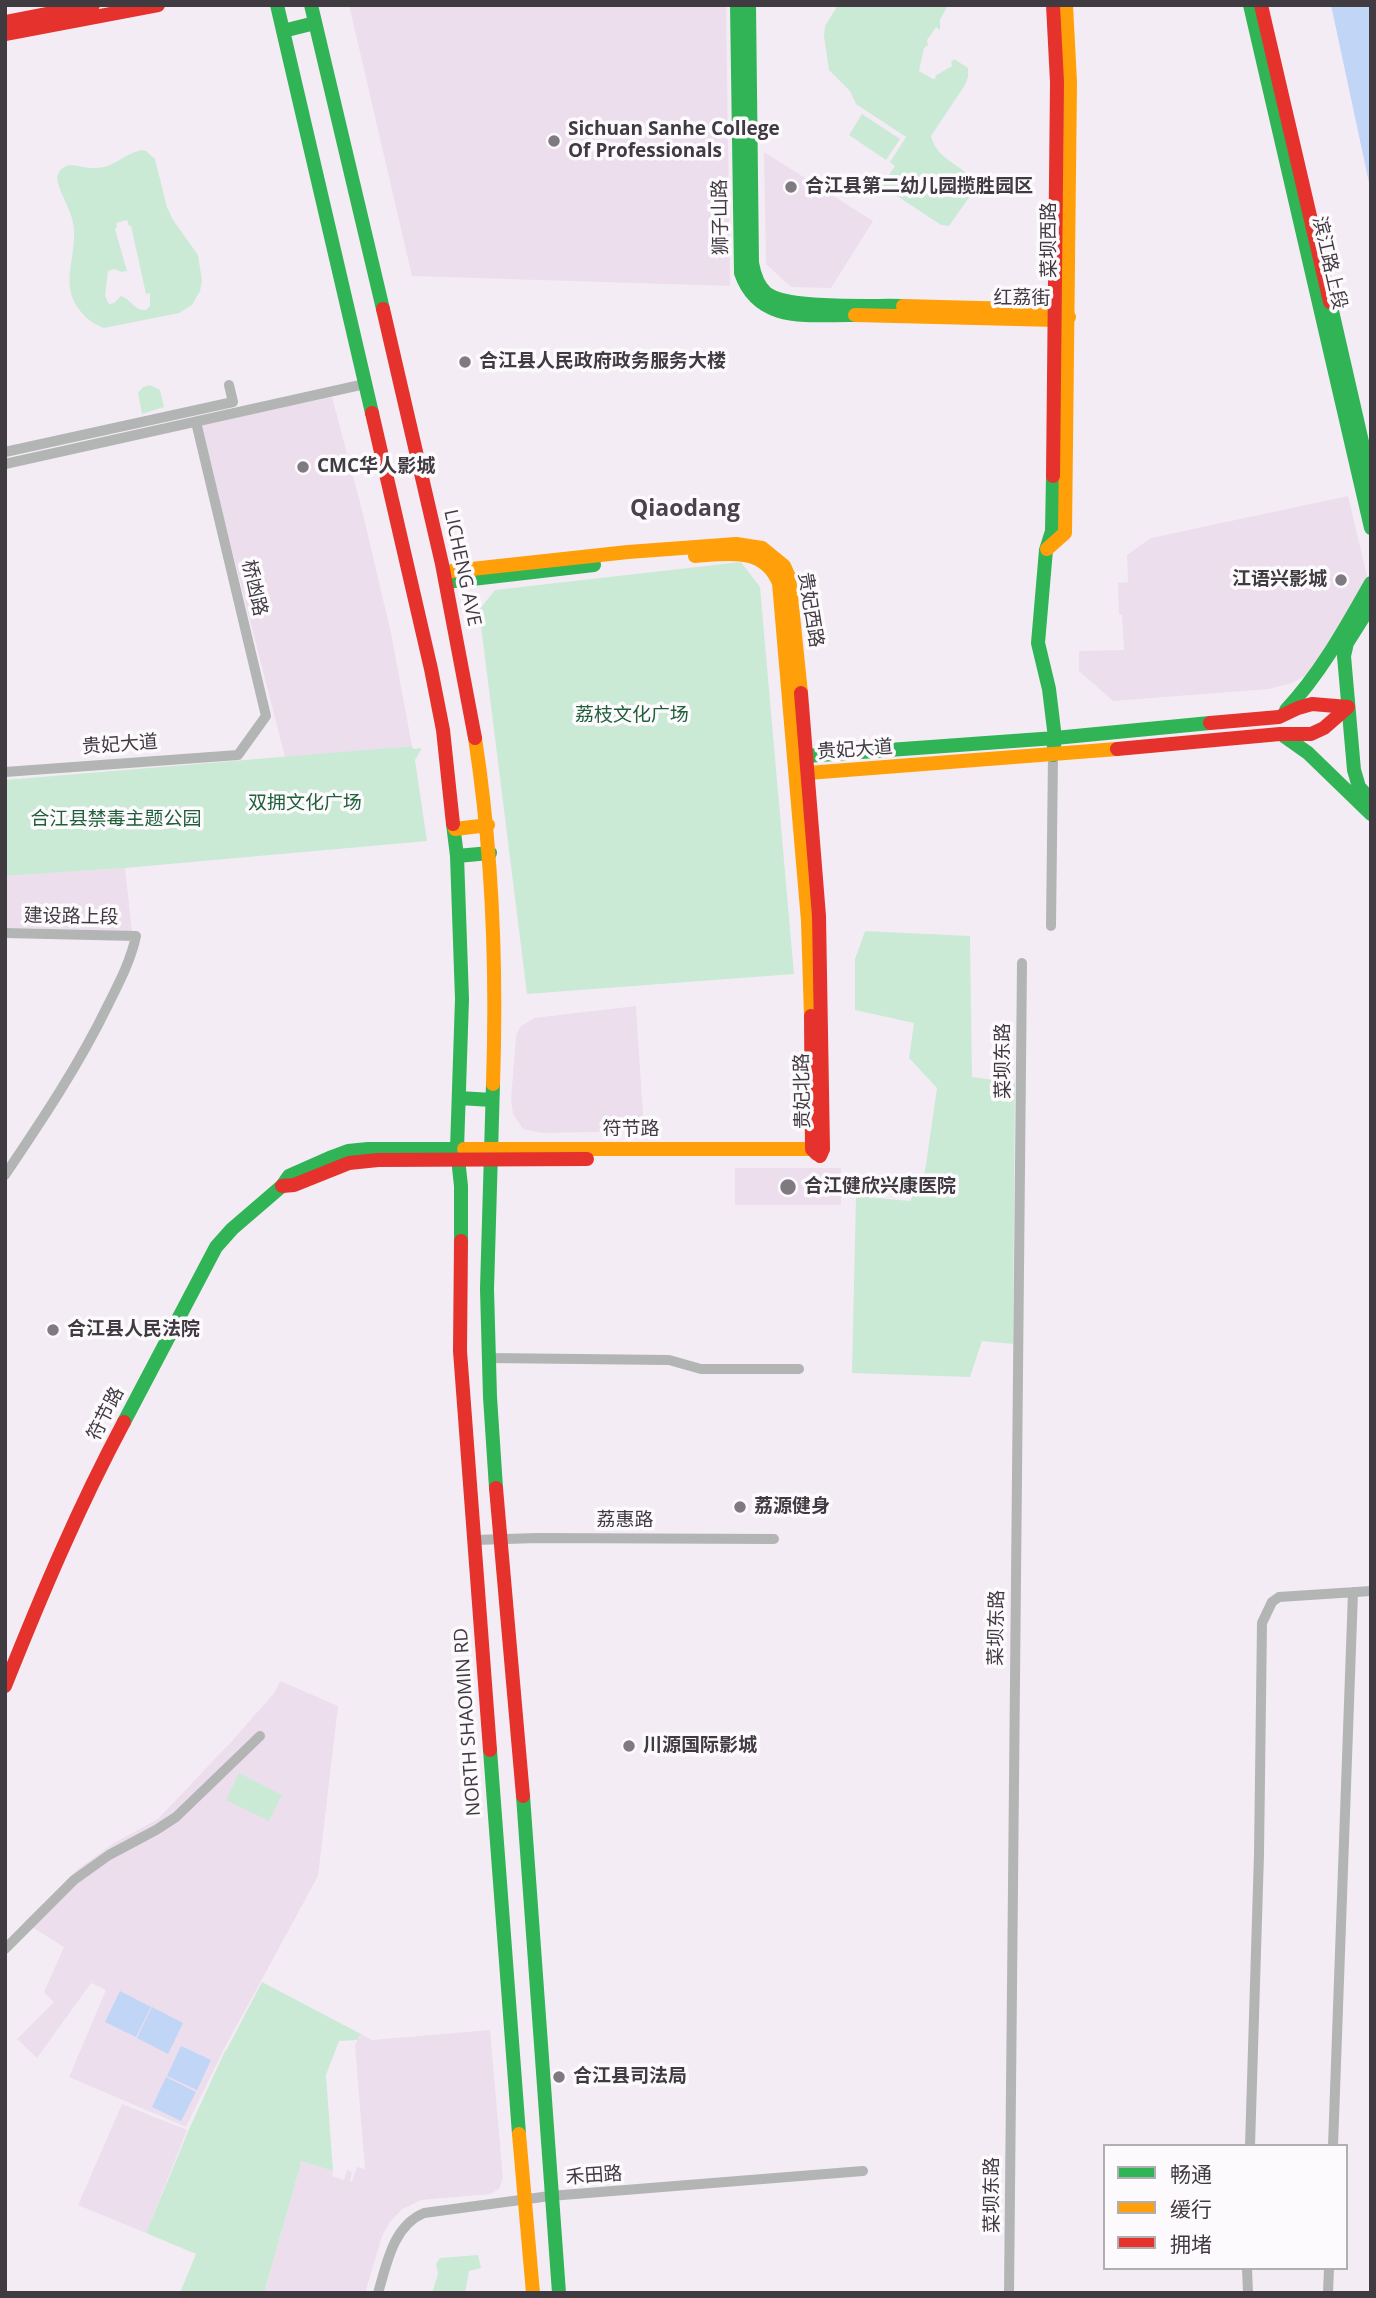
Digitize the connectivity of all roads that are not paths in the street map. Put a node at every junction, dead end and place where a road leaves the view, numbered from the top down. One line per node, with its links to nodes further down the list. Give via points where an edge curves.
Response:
1 (93, 5): 11 (main road)
2 (158, 5): 14 (main road)
3 (277, 5): 13 (main road)
4 (311, 5): 12 (main road, LICHENG AVE)
5 (737, 5): 15 (main road, 狮子山路, via 741,273 744,285)
6 (749, 5): 15 (main road, 狮子山路, via 752,263)
7 (1053, 5): 16 (main road, 菜坝西路)
8 (1066, 5): 16 (main road, 菜坝西路, via 1070,82)
9 (1250, 5): 23 (main road, 滨江路上段)
10 (1261, 5): 22 (main road, 滨江路上段)
11 (5, 22)
12 (315, 23): 13 (main road); 24 (main road, LICHENG AVE)
13 (283, 31): 18 (main road)
14 (5, 34)
15 (759, 295): 16 (main road, 红荔街, via 768,309 792,314)
16 (1060, 316): 30 (main road, 菜坝西路, via 1065,533 1046,550 1038,643)
17 (229, 384): 20 (street, via 233,402)
18 (365, 384): 19 (street); 38 (main road, via 443,730)
19 (196, 422): 21 (street); 31 (street, 桥凼路, via 266,716)
20 (5, 452)
21 (5, 464)
22 (1371, 481)
23 (1371, 528)
24 (445, 577): 33 (main road, 贵妃西路, via 734,554 759,558 775,572 779,583); 37 (main road, LICHENG AVE, via 475,723)
25 (1371, 583): 28 (main road, via 1339,638)
26 (1371, 605): 27 (main road, via 1345,649)
27 (1348, 707): 28 (main road, 贵妃大道, via 1311,703); 29 (main road, 贵妃大道, via 1314,735); 35 (main road, via 1355,778)
28 (1279, 717): 29 (main road); 30 (main road, 贵妃大道)
29 (1280, 734): 32 (main road, 贵妃大道); 36 (main road, via 1308,753)
30 (1055, 738): 32 (main road, 菜坝西路); 33 (main road, 贵妃大道)
31 (238, 755): 34 (street, 贵妃大道)
32 (1053, 755): 33 (main road, 贵妃大道); 41 (street)
33 (803, 764): 46 (main road, 贵妃北路)
34 (5, 772)
35 (1371, 800)
36 (1371, 814)
37 (488, 825): 38 (main road); 39 (main road, LICHENG AVE)
38 (455, 829): 40 (main road)
39 (490, 853): 40 (main road); 45 (main road, LICHENG AVE, via 495,945)
40 (457, 856): 44 (main road, via 462,999)
41 (1052, 926)
42 (5, 933): 49 (street, 建设路上段, via 136,936 92,1037)
43 (1022, 963): 70 (street, 菜坝东路)
44 (459, 1098): 45 (main road); 47 (main road)
45 (492, 1100): 48 (main road, LICHENG AVE)
46 (818, 1152): 48 (main road, 符节路)
47 (457, 1154): 48 (main road, 符节路); 53 (main road, NORTH SHAOMIN RD, via 461,1186 460,1351); 57 (main road, 符节路, via 348,1152 289,1176 218,1245 93,1483)
48 (490, 1155): 50 (main road)
49 (5, 1175)
50 (488, 1358): 51 (street, via 669,1360 701,1370); 54 (main road)
51 (799, 1369)
52 (775, 1539): 54 (street, 荔惠路)
53 (475, 1540): 54 (street, 荔惠路); 64 (main road, NORTH SHAOMIN RD)
54 (499, 1540): 63 (main road)
55 (1371, 1591): 56 (street)
56 (1353, 1592): 60 (street, via 1279,1597 1262,1623); 61 (street)
57 (5, 1686)
58 (260, 1736): 59 (street, via 176,1816 74,1880)
59 (5, 1949)
60 (1250, 2144)
61 (1333, 2144)
62 (863, 2171): 63 (street, 禾田路)
63 (550, 2196): 64 (street, 禾田路); 69 (main road)
64 (525, 2199): 67 (street, 禾田路, via 415,2216 398,2236); 68 (main road, NORTH SHAOMIN RD)
65 (1247, 2270): 71 (street)
66 (1329, 2270): 72 (street)
67 (379, 2293)
68 (533, 2293)
69 (559, 2293)
70 (1009, 2293)
71 (1248, 2293)
72 (1328, 2293)

